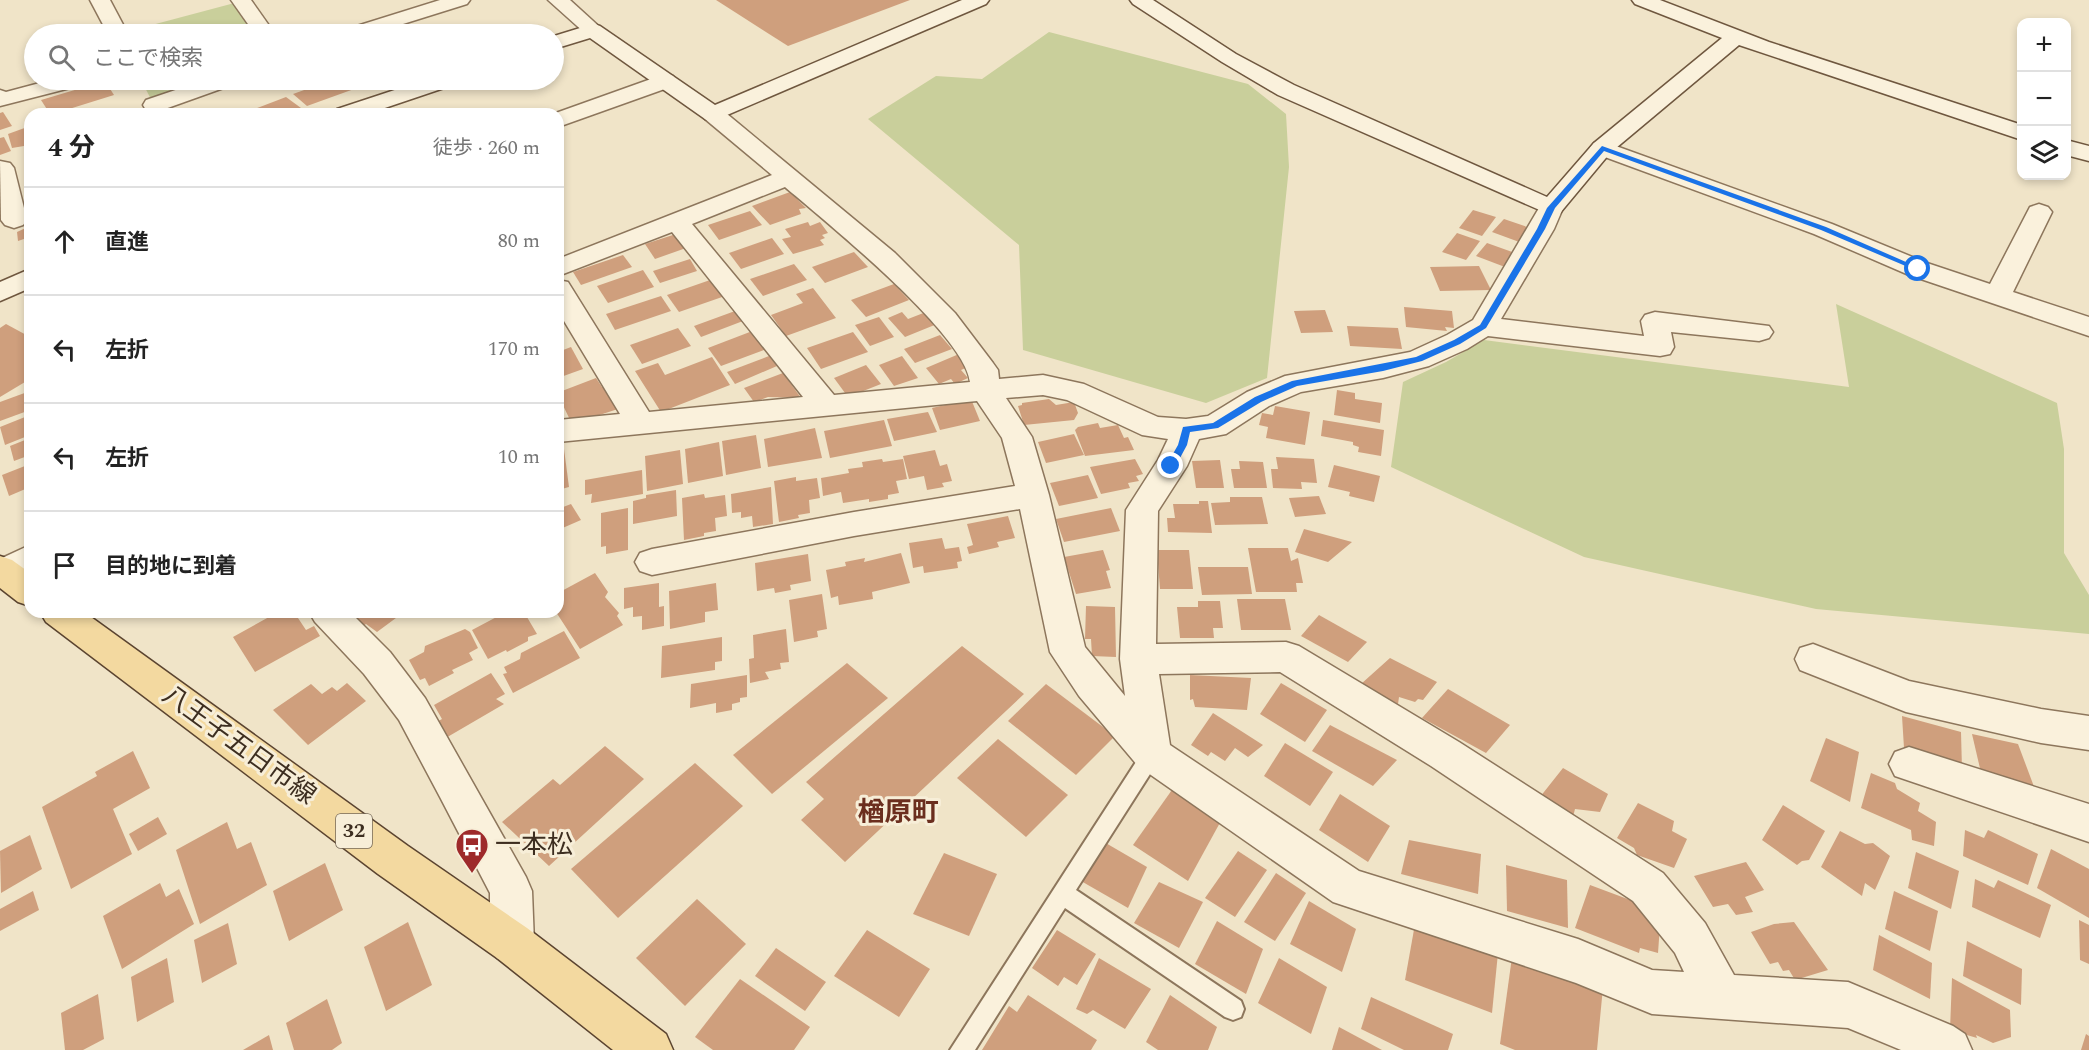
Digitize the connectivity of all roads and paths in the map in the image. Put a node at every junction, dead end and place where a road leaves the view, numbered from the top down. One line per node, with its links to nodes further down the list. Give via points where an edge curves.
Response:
1 (100, 0): 8 (street)
2 (241, 0): 9 (street)
3 (460, 0): 10 (street, via 391,13)
4 (558, 0): 11 (street)
5 (979, 0): 21 (street)
6 (1140, 0): 29 (street, via 1286,90)
7 (1642, 0): 12 (street)
8 (113, 24)
9 (259, 24)
10 (370, 24)
11 (593, 30): 13 (street); 14 (street)
12 (1736, 37): 23 (street); 24 (street)
13 (564, 40)
14 (665, 81): 21 (street); 22 (street)
15 (38, 90): 18 (street)
16 (191, 90): 19 (street)
17 (416, 90): 20 (street)
18 (0, 98)
19 (152, 102)
20 (363, 108)
21 (713, 114): 28 (street)
22 (564, 118)
23 (2017, 131)
24 (1602, 148): 29 (street); 36 (street)
25 (2071, 148): 26 (street)
26 (2089, 154)
27 (0, 168): 31 (street)
28 (789, 177): 32 (street); 41 (street, via 886,259 945,319 983,370)
29 (1551, 208): 38 (street)
30 (2039, 212): 36 (street)
31 (14, 220)
32 (677, 222): 33 (street); 42 (street)
33 (564, 266)
34 (24, 280): 35 (street)
35 (0, 293)
36 (1998, 296): 39 (street)
37 (564, 298): 43 (street)
38 (1483, 326): 40 (street, via 1660,347 1655,321); 45 (street, via 1419,359 1295,383 1258,399 1215,426)
39 (2089, 327)
40 (1759, 332)
41 (985, 390): 42 (street); 45 (street, via 1043,385 1074,391 1154,427); 46 (street, via 1017,437)
42 (825, 404): 43 (street)
43 (641, 424): 44 (street)
44 (564, 430)
45 (1186, 430): 50 (street, via 1171,466 1142,510)
46 (1033, 495): 47 (street); 53 (street, via 1068,652 1092,686)
47 (651, 562)
48 (66, 618): 57 (main road, 八王子五日市線 / 32, via 393,860)
49 (333, 618): 57 (street, via 376,663 412,709 454,784 512,891)
50 (1138, 659): 53 (street); 58 (street, via 1286,657 1445,754 1648,887 1690,938)
51 (1813, 659): 52 (street, via 1906,696)
52 (2089, 733)
53 (1152, 754): 56 (lane); 58 (street, via 1348,888 1578,961 1652,992)
54 (1909, 764): 55 (street)
55 (2089, 822)
56 (1062, 893): 59 (lane); 61 (lane)
57 (512, 943): 60 (main road, 八王子五日市線 / 32)
58 (1722, 998): 62 (street, via 1848,1005)
59 (1233, 1009)
60 (650, 1050)
61 (962, 1050)
62 (1949, 1050)

